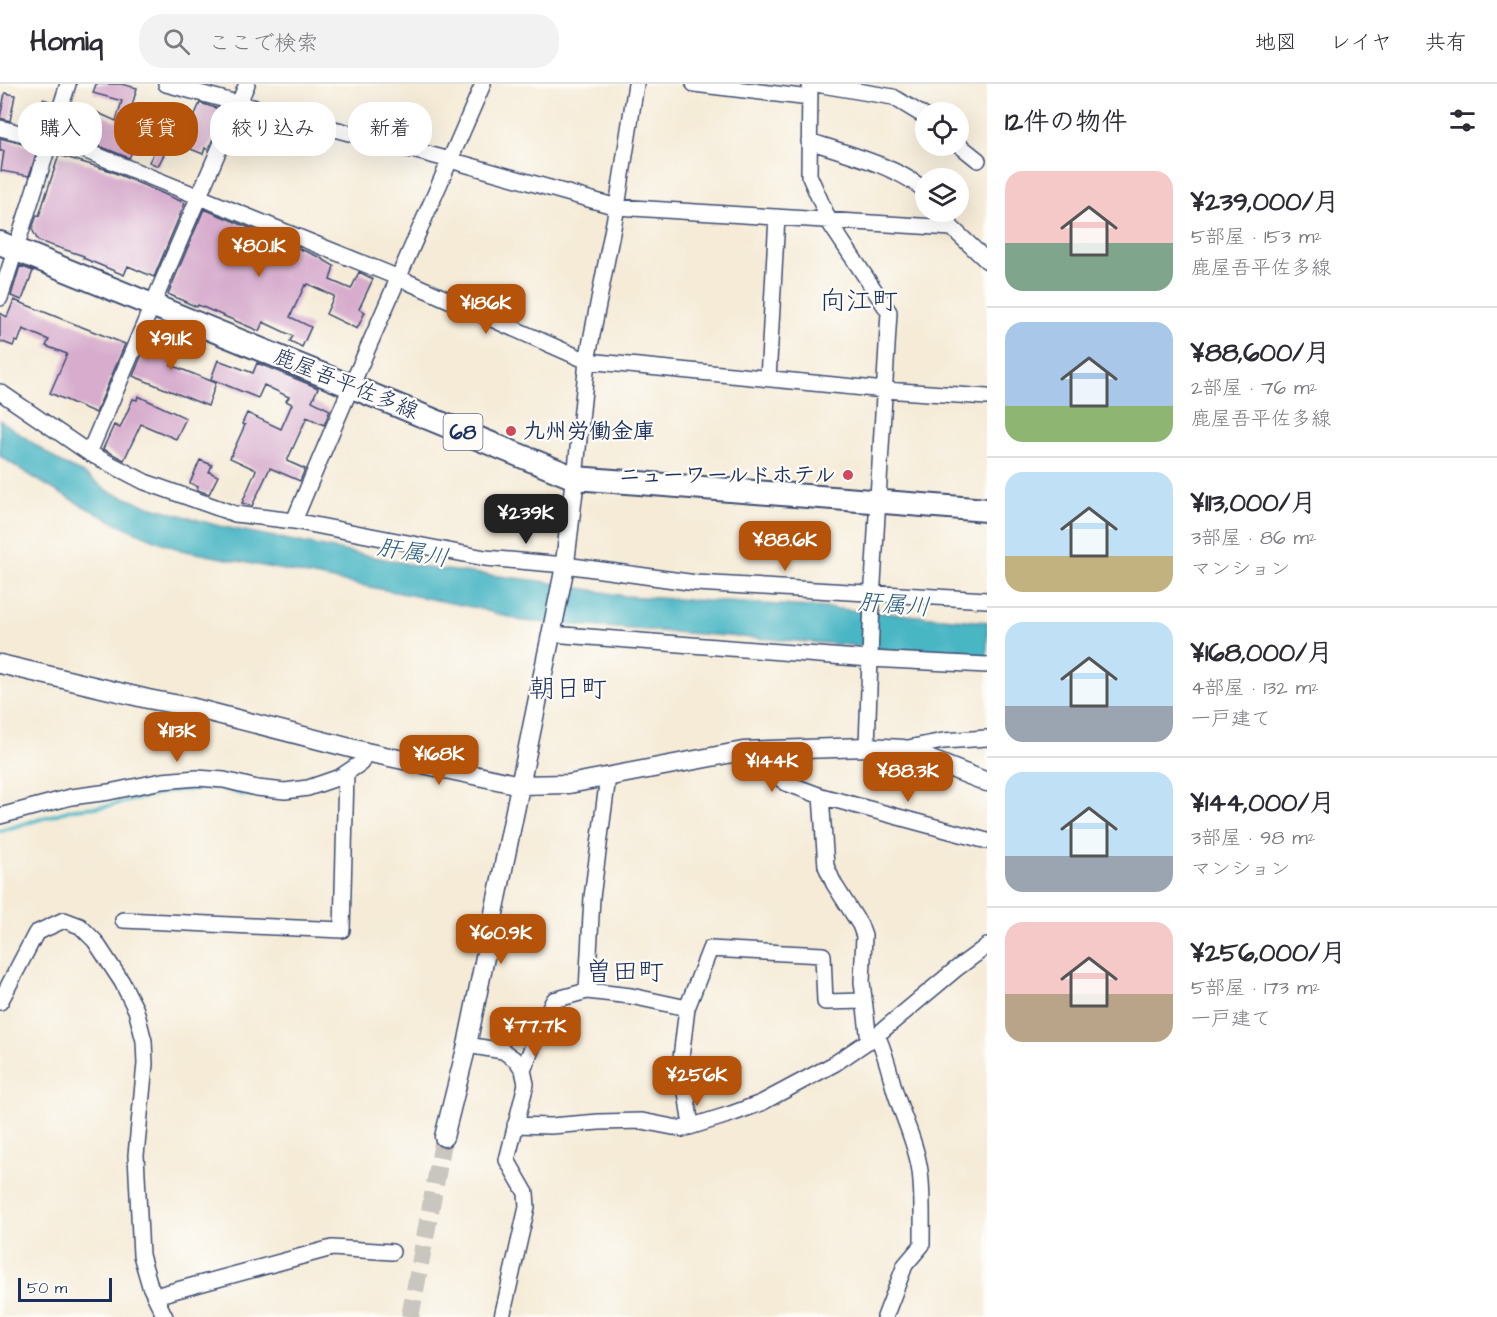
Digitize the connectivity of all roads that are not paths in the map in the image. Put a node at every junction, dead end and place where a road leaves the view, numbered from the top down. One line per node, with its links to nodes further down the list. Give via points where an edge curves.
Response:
1 (68, 84): 8 (street)
2 (166, 84): 9 (street)
3 (247, 84): 10 (street)
4 (483, 84): 20 (street)
5 (636, 84): 24 (street)
6 (694, 84): 7 (street)
7 (812, 89): 11 (street, via 893,97); 15 (street)
8 (62, 102)
9 (236, 102)
10 (240, 102)
11 (915, 110)
12 (0, 128): 14 (street)
13 (336, 129): 20 (street)
14 (18, 132)
15 (808, 141): 22 (street, via 892,171); 26 (street, via 809,175)
16 (969, 153): 21 (street)
17 (44, 156): 29 (street)
18 (99, 156): 23 (street)
19 (217, 156): 23 (street)
20 (450, 160): 24 (street); 31 (street)
21 (978, 160)
22 (915, 184)
23 (198, 198): 31 (street); 33 (street)
24 (617, 207): 25 (street); 34 (street)
25 (777, 217): 26 (street); 35 (street)
26 (829, 220): 28 (street); 37 (street, via 889,312)
27 (948, 222): 28 (street)
28 (952, 228): 30 (street)
29 (7, 246): 32 (street); 33 (main road, 鹿屋吾平佐多線 / 68)
30 (987, 261)
31 (399, 278): 34 (street); 36 (street)
32 (0, 298)
33 (153, 305): 36 (main road, 鹿屋吾平佐多線 / 68); 40 (street)
34 (587, 361): 35 (street); 41 (street)
35 (768, 379): 37 (street)
36 (350, 386): 41 (main road, 鹿屋吾平佐多線 / 68); 44 (street)
37 (885, 390): 39 (street); 42 (street)
38 (0, 392): 40 (street)
39 (987, 397)
40 (89, 453): 44 (street, via 145,482 235,514)
41 (575, 478): 42 (main road, 鹿屋吾平佐多線 / 68); 45 (street)
42 (878, 500): 43 (main road, 鹿屋吾平佐多線 / 68); 46 (street)
43 (987, 510)
44 (294, 521): 45 (street, via 485,558)
45 (564, 568): 46 (street); 48 (street)
46 (872, 597): 47 (street); 49 (street)
47 (987, 600)
48 (552, 629): 49 (street); 60 (street)
49 (870, 656): 51 (street); 53 (street)
50 (0, 664): 56 (street, via 190,706)
51 (987, 665)
52 (987, 738): 54 (street)
53 (867, 747): 54 (street); 55 (street)
54 (903, 749): 59 (street)
55 (743, 751): 58 (street); 61 (street, via 786,783)
56 (366, 752): 57 (street, via 361,763); 60 (street)
57 (346, 774): 62 (street, via 308,788 285,791 224,780 162,781 71,797); 64 (street, via 342,930)
58 (608, 777): 60 (street, via 569,784); 66 (street, via 592,897)
59 (987, 782)
60 (520, 785): 71 (street)
61 (821, 795): 63 (street); 67 (street, via 826,866 864,936)
62 (0, 816)
63 (987, 841)
64 (123, 920)
65 (987, 946): 70 (street)
66 (587, 991): 69 (street); 72 (street, via 554,1000)
67 (864, 1001): 69 (street, via 825,1002 823,955 710,949); 70 (street)
68 (0, 1002): 77 (street, via 36,933 64,920 80,926 94,940 122,982 136,1010 144,1041 136,1155 141,1255)
69 (687, 1008): 74 (street, via 681,1058)
70 (873, 1038): 74 (street, via 761,1103); 80 (street, via 884,1050 920,1170 922,1213 922,1245 905,1265)
71 (467, 1045): 72 (street, via 503,1051); 75 (street)
72 (524, 1070): 73 (street, via 526,1084)
73 (514, 1125): 74 (street, via 642,1121 683,1129); 79 (street, via 507,1160 526,1193 527,1207)
74 (691, 1126)
75 (444, 1137)
76 (392, 1252): 77 (street, via 332,1248)
77 (155, 1296): 78 (street)
78 (165, 1317)
79 (502, 1317)
80 (885, 1317)

